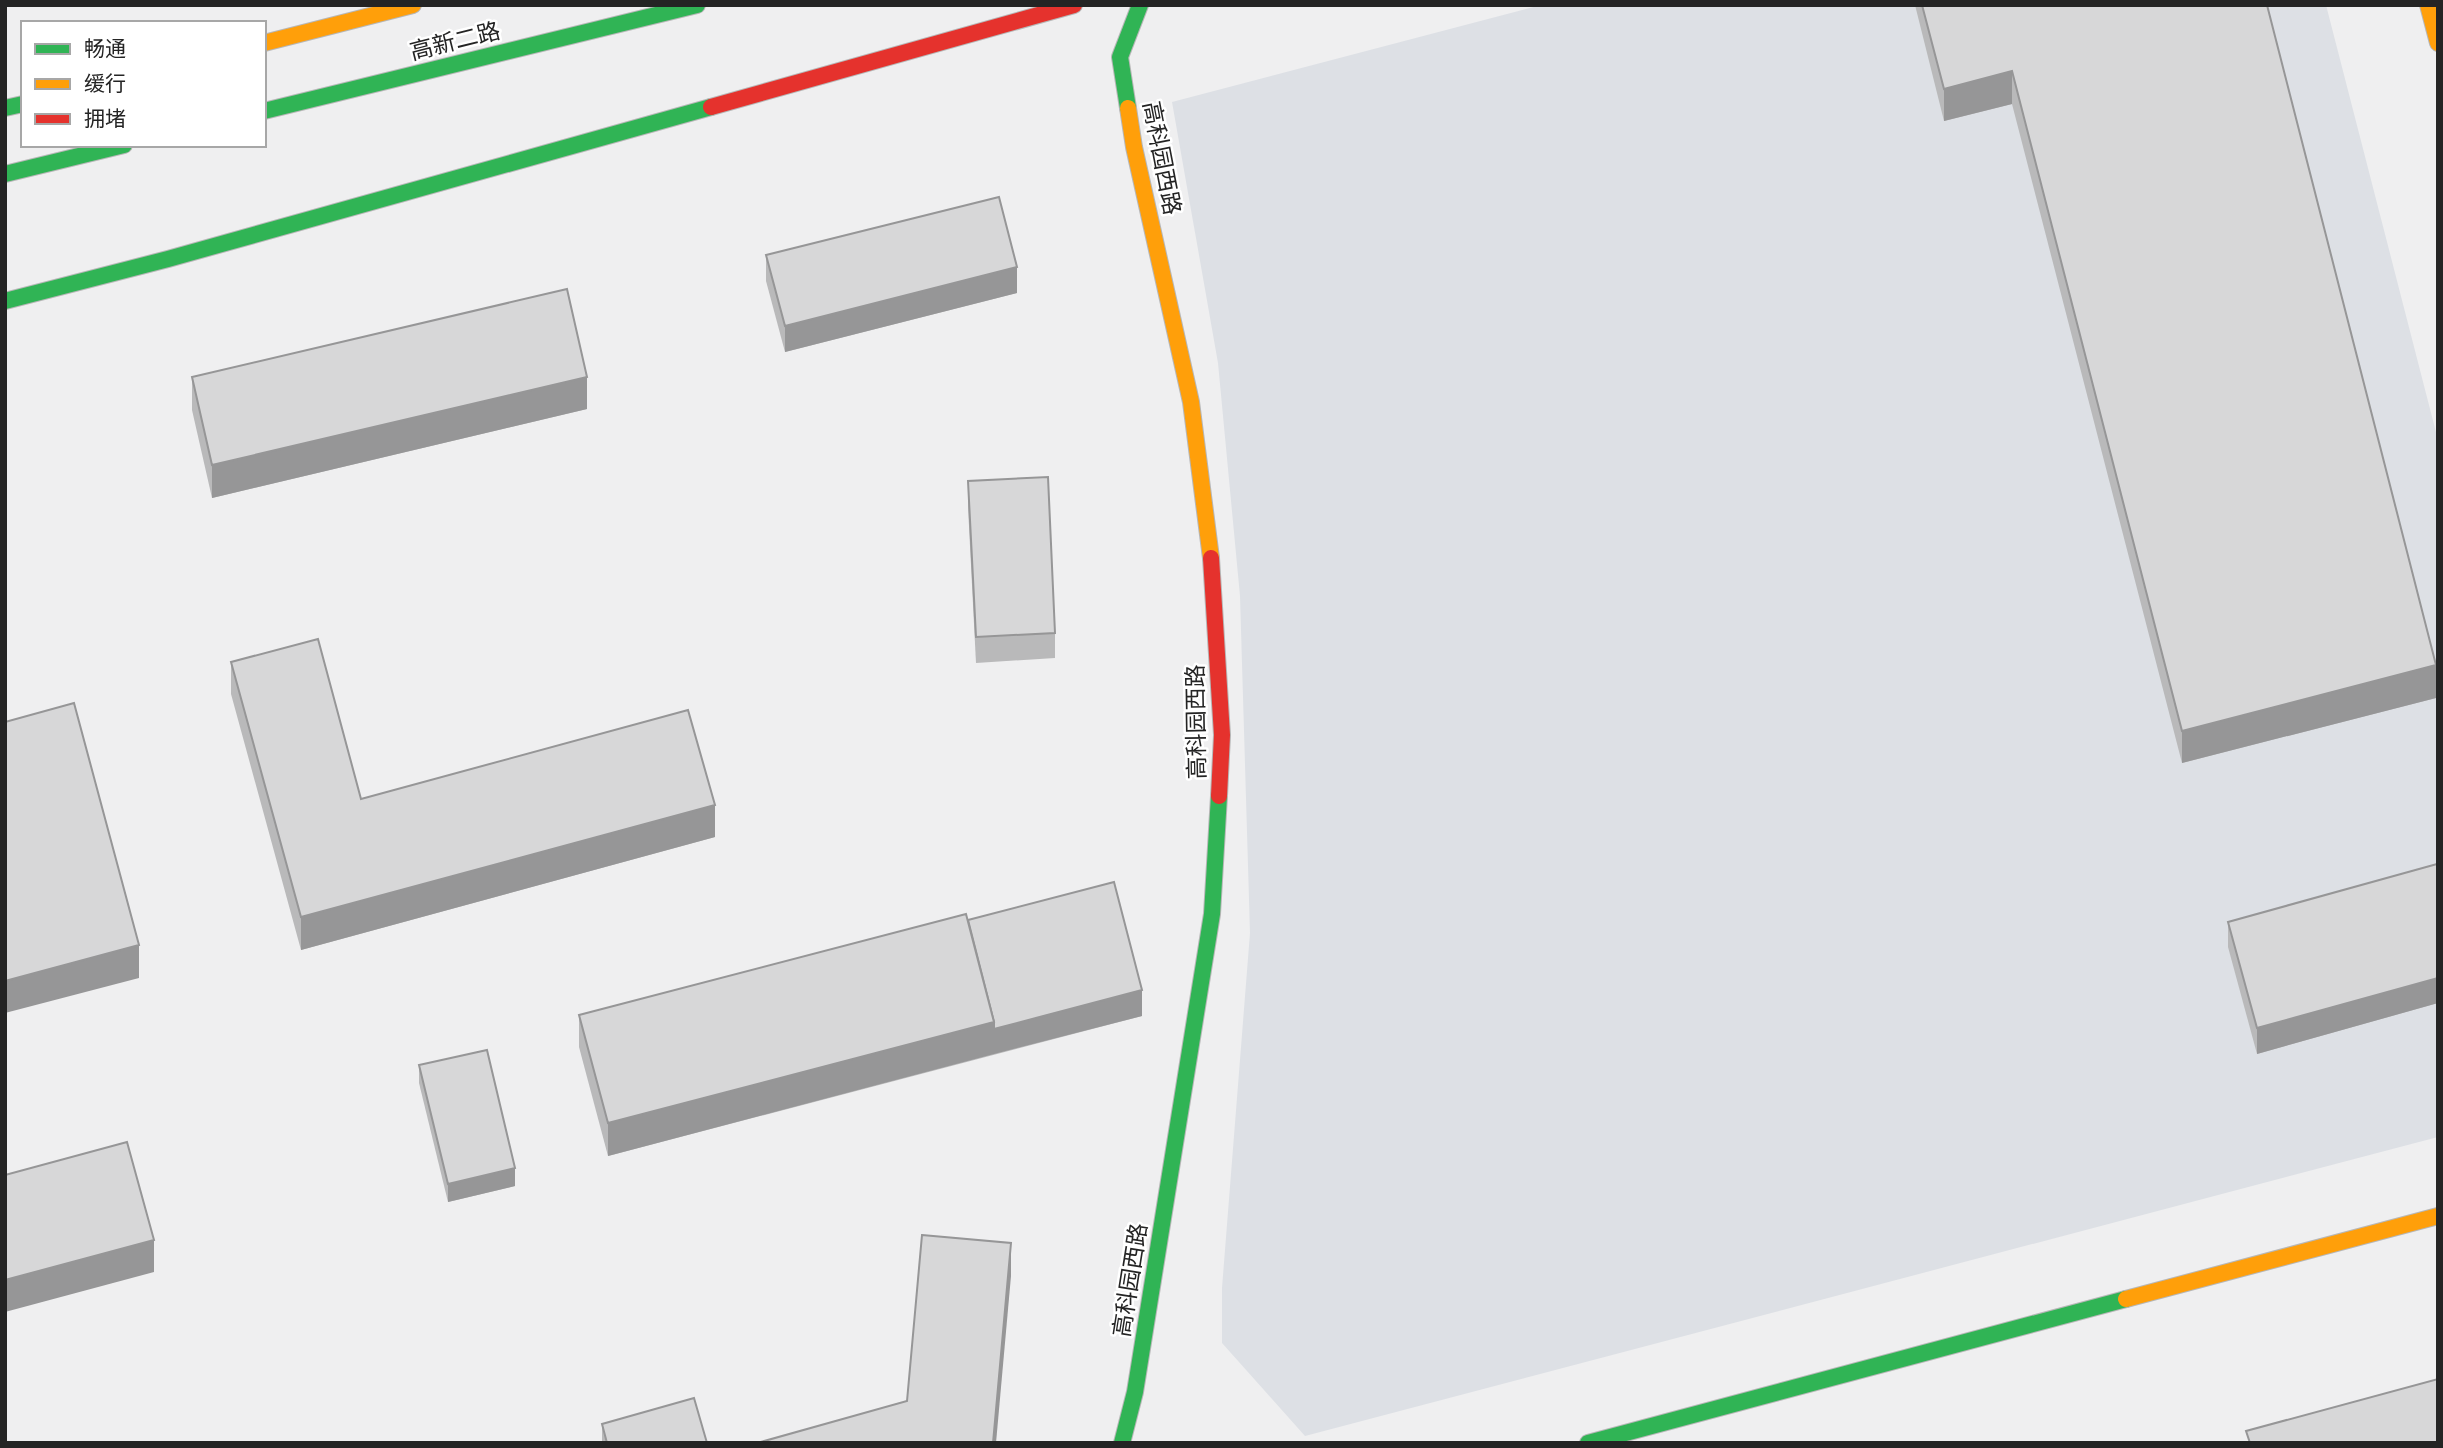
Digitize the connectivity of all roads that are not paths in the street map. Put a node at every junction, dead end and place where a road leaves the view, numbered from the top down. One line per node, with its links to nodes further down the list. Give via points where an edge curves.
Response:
1 (413, 5): 6 (street, 高新二路)
2 (697, 5): 8 (street, 高新二路)
3 (1074, 5): 11 (street, via 182,256)
4 (1140, 5): 13 (street, 高科园西路, via 1121,57 1134,146 1191,402 1212,565 1222,735 1212,915 1135,1392)
5 (2428, 5): 7 (street)
6 (266, 42)
7 (2438, 43)
8 (266, 111)
9 (116, 147): 10 (street)
10 (5, 174)
11 (5, 301)
12 (2438, 1216): 14 (street)
13 (1122, 1443)
14 (1588, 1443)

